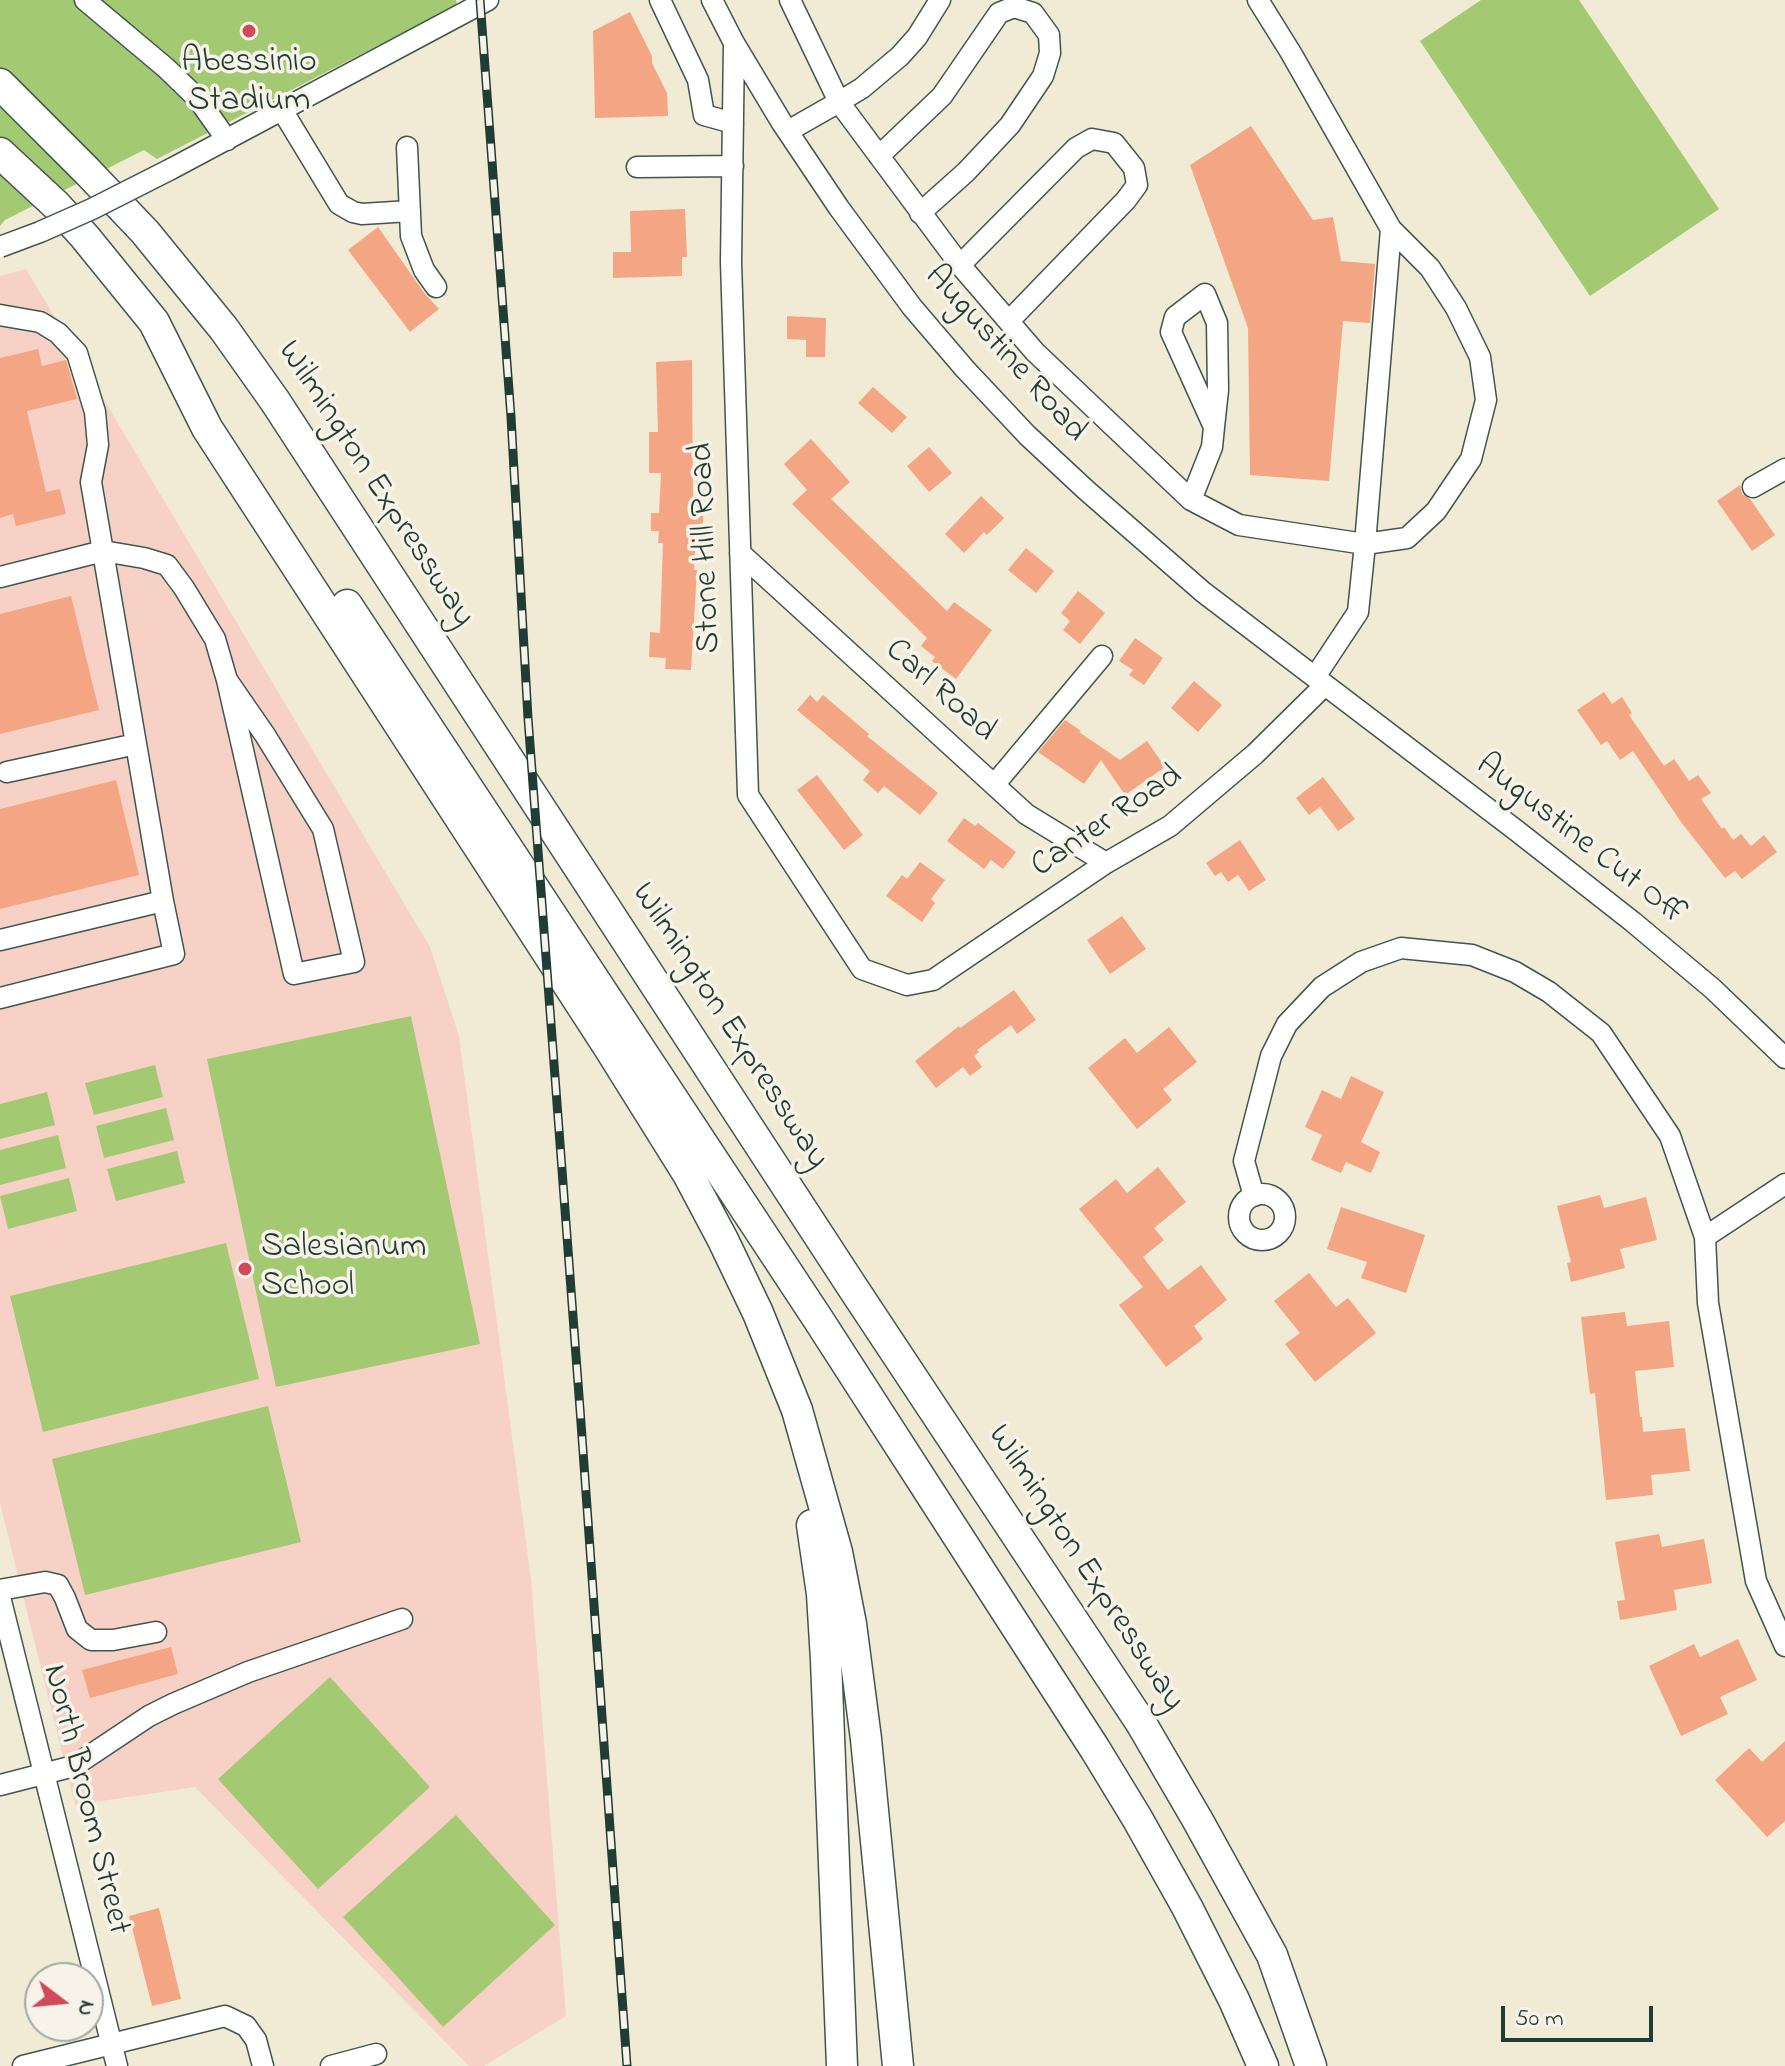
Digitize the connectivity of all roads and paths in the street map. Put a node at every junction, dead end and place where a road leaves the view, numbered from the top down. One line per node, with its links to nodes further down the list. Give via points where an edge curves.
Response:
1 (85, 0): 14 (street, via 198,99)
2 (488, 0): 11 (street)
3 (660, 0): 12 (street, via 698,80 704,115)
4 (712, 0): 8 (street, Augustine Road)
5 (790, 0): 10 (street)
6 (940, 0): 10 (street, via 900,56)
7 (1258, 0): 22 (street)
8 (734, 43): 12 (street, Stone Hill Road); 13 (street, Augustine Road)
9 (0, 84): 60 (highway, Wilmington Expressway, via 145,232 275,401 1141,1723)
10 (839, 102): 13 (street); 17 (street)
11 (282, 110): 14 (street); 20 (street, via 339,204 362,214)
12 (733, 123): 18 (street, Stone Hill Road)
13 (788, 131): 39 (street, Augustine Road, via 912,307 1027,435 1203,592)
14 (227, 140): 23 (street, bridge, via 79,215)
15 (407, 147): 20 (street)
16 (0, 153): 28 (highway, via 56,205)
17 (879, 156): 21 (street); 21 (street, via 942,96 999,13 1014,7 1033,13 1049,35 1043,76 1010,125)
18 (733, 166): 19 (street); 35 (street, Stone Hill Road)
19 (637, 167)
20 (410, 211): 25 (street, via 411,236)
21 (920, 213): 24 (street)
22 (1391, 229): 33 (street, Canter Road); 33 (street, via 1430,268 1456,308 1480,357 1486,400 1471,459 1436,511 1407,538)
23 (0, 247)
24 (960, 265): 27 (street); 27 (street, via 1076,148 1092,139 1114,143 1134,168 1137,185)
25 (436, 287)
26 (0, 315): 34 (street, via 40,322 77,353 95,412 98,445 91,482)
27 (1009, 321): 32 (street)
28 (154, 322): 52 (highway, via 207,428 688,1174); 69 (highway, via 233,432 818,1319 1095,1749 1187,1907)
29 (1214, 427): 29 (street, via 1217,323 1205,294 1175,317 1171,332); 32 (street, via 1212,447)
30 (1785, 469): 31 (street)
31 (1753, 487)
32 (1191, 500): 33 (street, via 1239,525)
33 (1365, 544): 39 (street, Canter Road, via 1358,612)
34 (103, 551): 36 (street); 38 (street, via 167,565 215,639); 40 (street)
35 (740, 553): 42 (street, Carl Road); 46 (street, Stone Hill Road, via 748,795 862,969)
36 (0, 577)
37 (1102, 656): 42 (street)
38 (227, 680): 38 (street, via 323,829 354,962 294,974)
39 (1320, 681): 43 (street, Canter Road, via 1255,754 1170,826); 48 (street, Augustine Cut Off, via 1645,932)
40 (136, 744): 41 (street); 44 (street)
41 (7, 772)
42 (994, 785): 43 (street, Carl Road, via 1026,814)
43 (1106, 863): 46 (street, Canter Road, via 933,980)
44 (163, 901): 45 (street); 47 (street, via 174,954)
45 (0, 940)
46 (907, 985)
47 (0, 998)
48 (1785, 1058)
49 (1785, 1184): 51 (street)
50 (1254, 1196): 51 (street, via 1244,1161 1271,1056 1287,1024 1322,987 1361,962 1401,948 1472,955 1515,972 1601,1033 1670,1136)
51 (1705, 1237): 57 (street, via 1708,1303 1756,1581)
52 (770, 1339): 67 (highway, via 814,1533 822,1594); 68 (highway, via 818,1482 851,1624)
53 (0, 1590): 56 (street, via 45,1582 58,1585 77,1629 91,1640)
54 (0, 1597): 58 (street, North Broom Street)
55 (402, 1619): 58 (street, via 173,1704 74,1766)
56 (156, 1632)
57 (1785, 1646)
58 (44, 1774): 59 (street); 61 (street, North Broom Street)
59 (0, 1785)
60 (1272, 1955): 70 (highway, Wilmington Expressway); 71 (highway)
61 (111, 2044): 63 (street); 64 (street, North Broom Street); 65 (street, via 225,2016 246,2026)
62 (376, 2054): 66 (street)
63 (23, 2066)
64 (117, 2066)
65 (263, 2066)
66 (331, 2066)
67 (842, 2066)
68 (898, 2066)
69 (1263, 2066)
70 (1311, 2066)
71 (1331, 2066)

